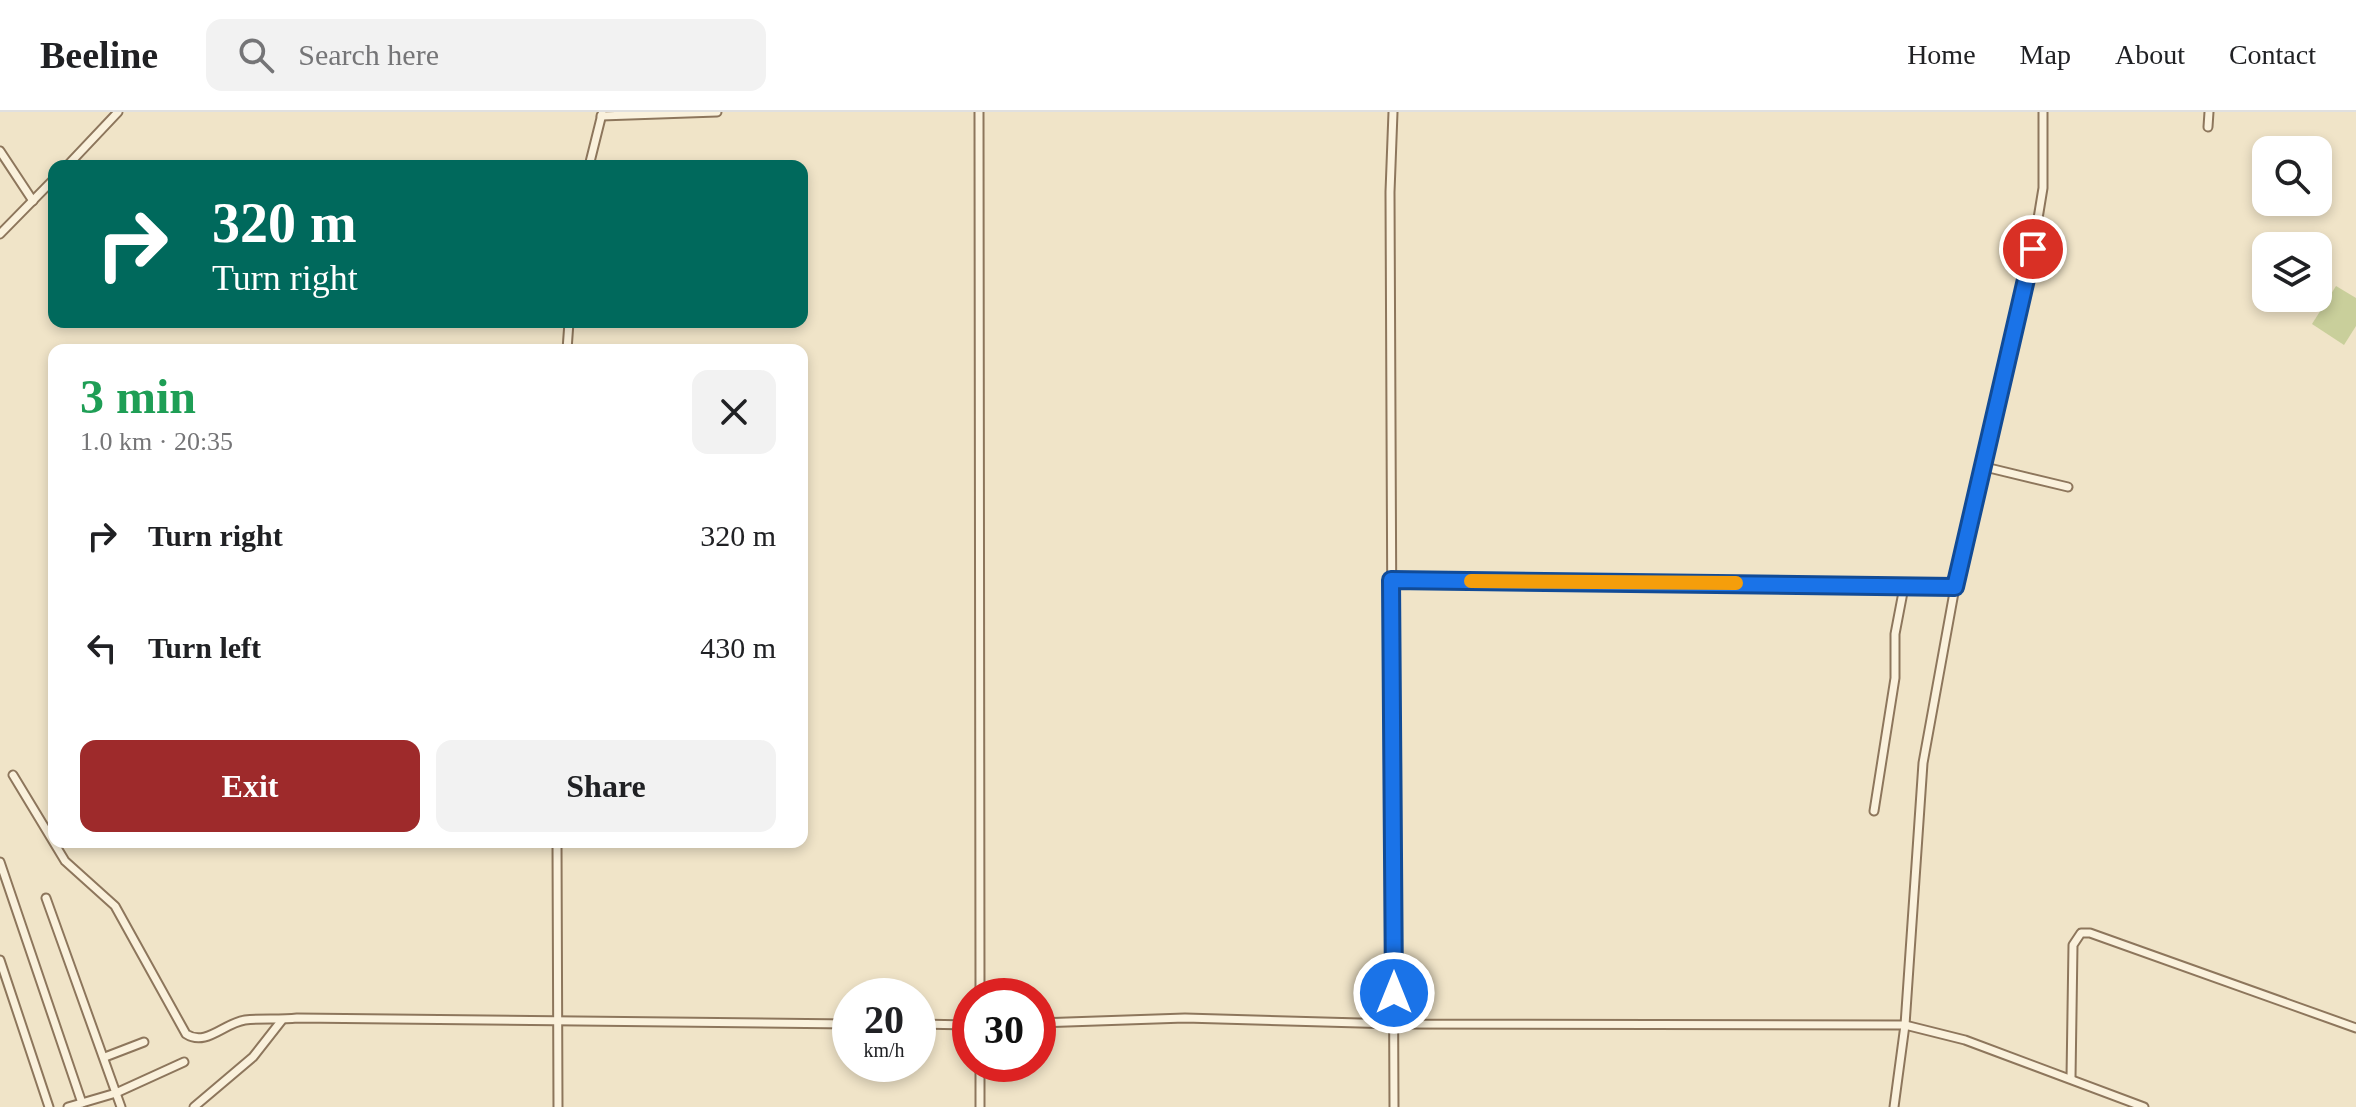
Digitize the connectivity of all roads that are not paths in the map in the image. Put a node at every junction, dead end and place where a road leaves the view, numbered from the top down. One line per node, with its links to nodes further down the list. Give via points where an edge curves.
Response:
1 (118, 112): 10 (street)
2 (717, 112): 7 (street)
3 (979, 112): 28 (street)
4 (1393, 112): 17 (street)
5 (2043, 112): 15 (street, via 2043,188 2036,234)
6 (2209, 112): 8 (street)
7 (602, 114): 11 (street)
8 (2208, 127)
9 (0, 151): 13 (street)
10 (73, 160)
11 (590, 160)
12 (48, 185): 13 (street)
13 (33, 201): 14 (street)
14 (0, 234)
15 (1985, 467): 16 (street); 19 (street)
16 (2068, 487)
17 (1391, 580): 18 (street); 33 (street)
18 (1904, 587): 19 (street); 21 (street)
19 (1955, 587): 34 (street, via 1920,785)
20 (13, 775): 22 (street)
21 (1874, 811)
22 (48, 833)
23 (57, 848): 29 (street, via 115,906 186,1034 201,1039 243,1020)
24 (557, 848): 30 (street)
25 (0, 862): 42 (street)
26 (46, 898): 37 (street)
27 (0, 960): 43 (street)
28 (980, 978)
29 (282, 1020): 30 (street); 46 (street, via 253,1057)
30 (559, 1022): 32 (street); 47 (street)
31 (1056, 1022): 33 (street, via 1185,1018)
32 (832, 1024)
33 (1395, 1024): 34 (street); 49 (street)
34 (1905, 1025): 39 (street); 50 (street)
35 (2356, 1028): 39 (street, via 2081,933 2073,945)
36 (144, 1042): 37 (street)
37 (105, 1057): 41 (street)
38 (184, 1062): 41 (street)
39 (2071, 1078): 51 (street)
40 (980, 1082): 48 (street)
41 (116, 1093): 42 (street); 45 (street)
42 (82, 1103): 44 (street)
43 (49, 1107)
44 (68, 1107)
45 (121, 1107)
46 (194, 1107)
47 (558, 1107)
48 (980, 1107)
49 (1394, 1107)
50 (1894, 1107)
51 (2144, 1107)

